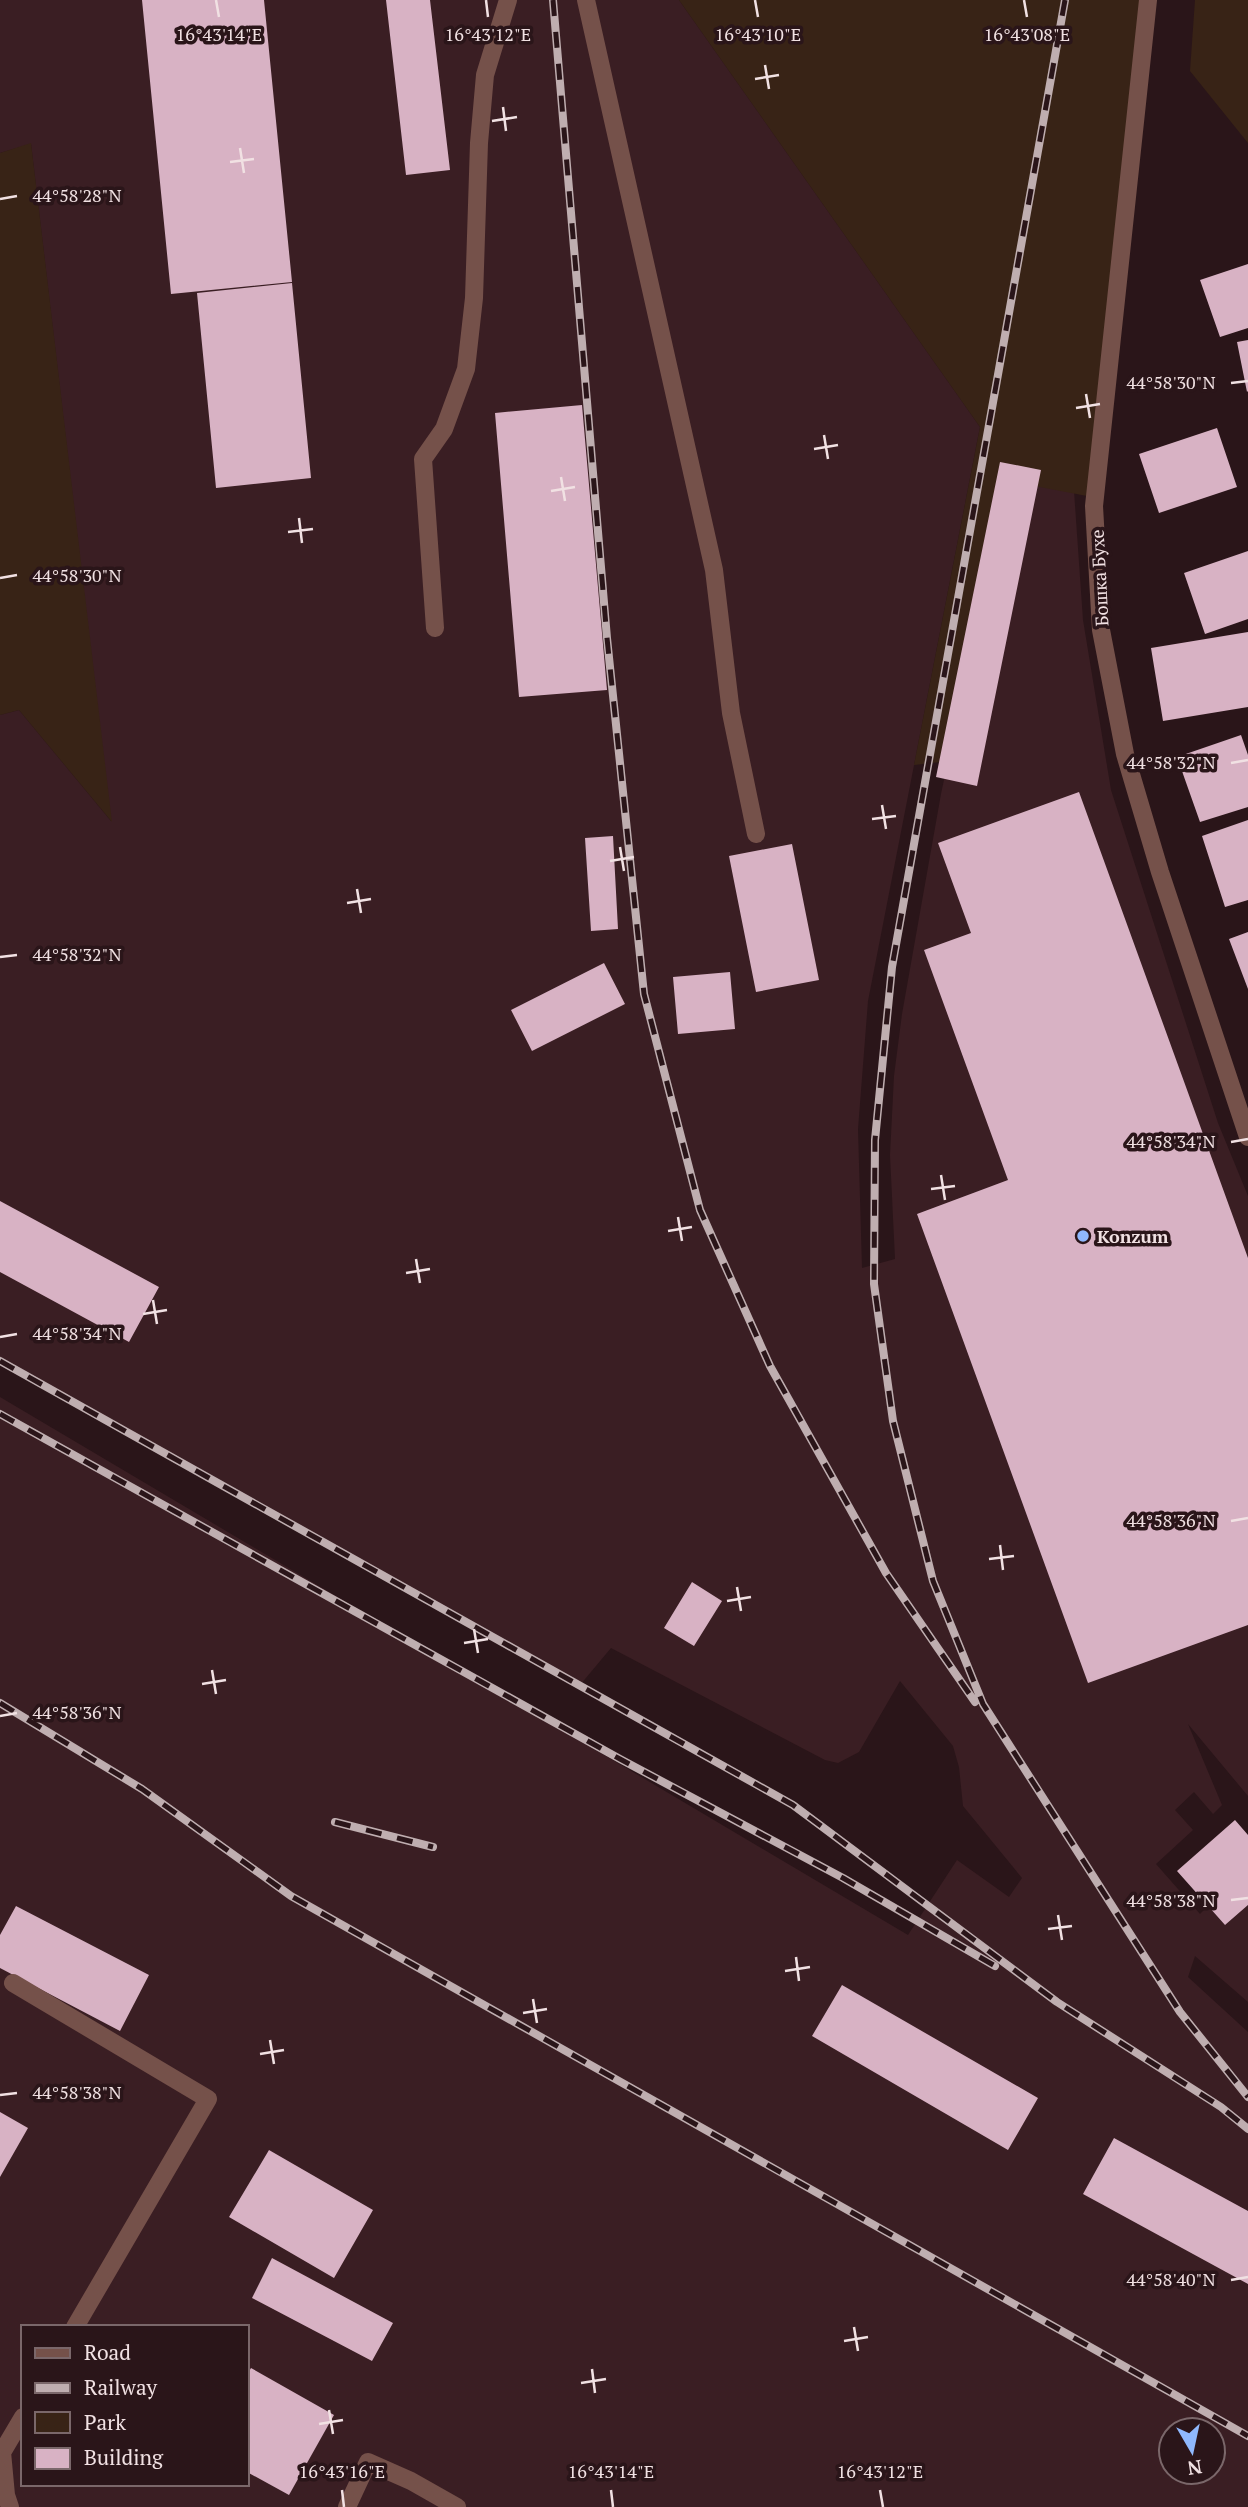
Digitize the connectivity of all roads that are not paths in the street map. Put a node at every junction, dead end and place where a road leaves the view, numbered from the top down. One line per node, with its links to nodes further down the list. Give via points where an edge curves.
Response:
1 (508, 0): 4 (street, via 485,75 466,369 444,429 423,459)
2 (586, 0): 5 (street, via 714,570 731,713)
3 (1148, 0): 6 (street, Бошка Бухе, via 1094,506 1101,631 1125,754)
4 (435, 628)
5 (756, 834)
6 (1248, 1138)
7 (13, 1983): 8 (street, via 208,2099)
8 (76, 2325)
9 (21, 2420): 10 (street)
10 (1, 2454): 11 (street)
11 (10, 2507)
12 (347, 2507): 13 (street, via 368,2462)
13 (457, 2507)

